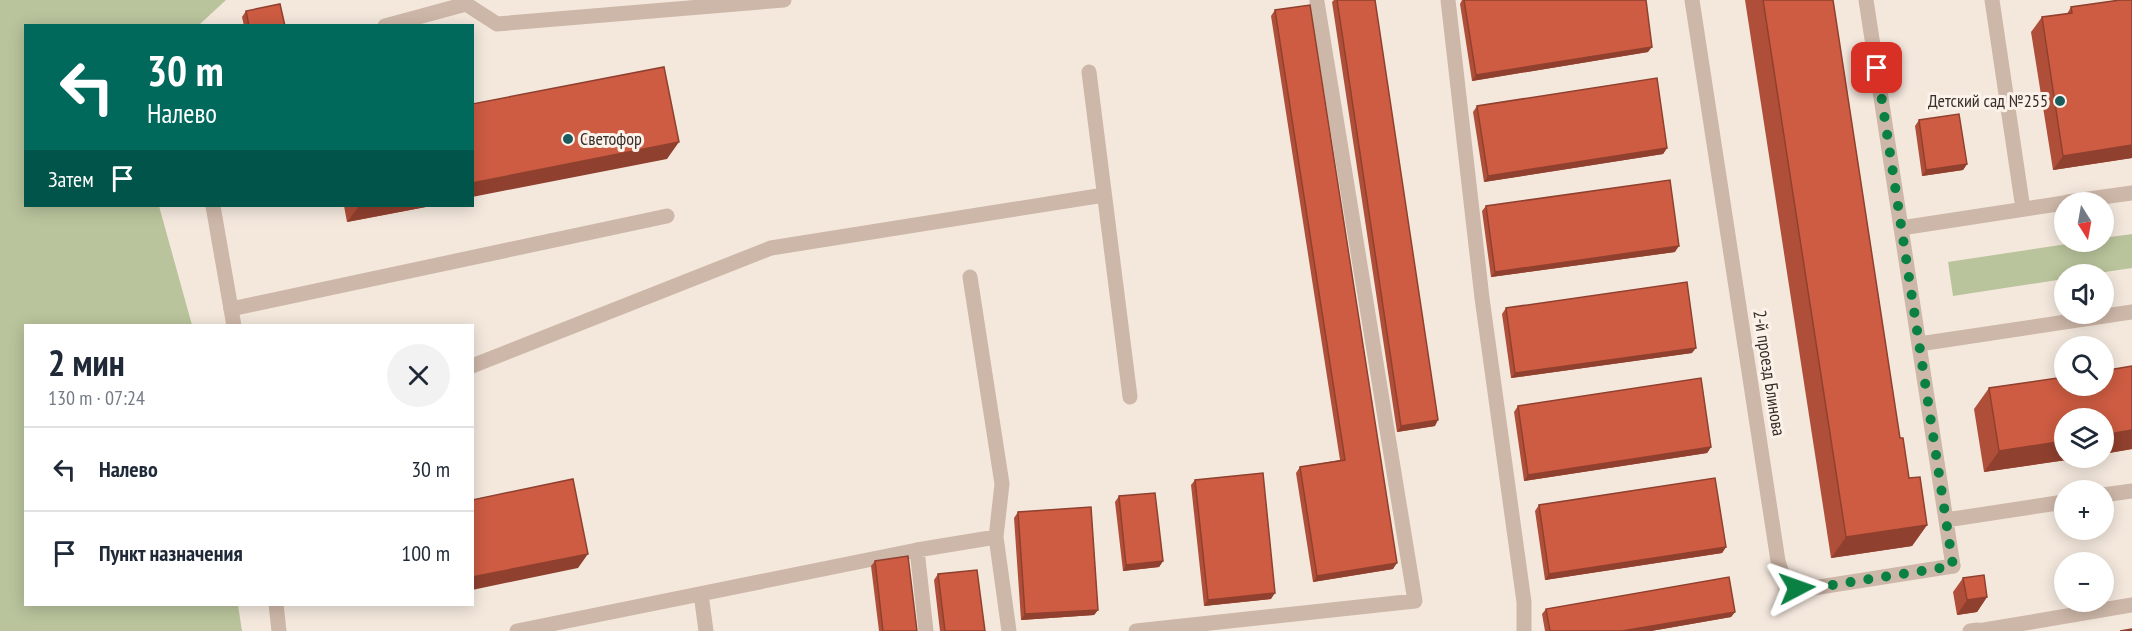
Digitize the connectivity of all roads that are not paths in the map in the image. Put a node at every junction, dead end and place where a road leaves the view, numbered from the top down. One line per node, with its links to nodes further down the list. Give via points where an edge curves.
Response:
1 (784, 0): 6 (street, via 497,24)
2 (1448, 0): 40 (street, via 1482,298 1524,602)
3 (1692, 0): 28 (street, 2-й проезд Блинова, via 1782,577 1797,588 1813,588 1953,566)
4 (1866, 0): 17 (street)
5 (1992, 0): 15 (street)
6 (473, 2): 8 (street)
7 (1317, 2): 39 (street, via 1415,601)
8 (392, 24)
9 (1089, 72): 11 (street)
10 (2132, 193): 12 (street)
11 (1104, 195): 23 (street, via 771,248); 24 (street)
12 (2114, 196)
13 (2054, 205): 15 (street)
14 (213, 207): 19 (street)
15 (2023, 209): 17 (street)
16 (667, 216): 19 (street)
17 (1901, 228): 22 (street)
18 (970, 277): 29 (street, via 1002,484)
19 (231, 309): 21 (street)
20 (2132, 312): 22 (street)
21 (234, 324)
22 (1919, 344): 28 (street)
23 (474, 365)
24 (1130, 397)
25 (2132, 491): 26 (street)
26 (2114, 493)
27 (2054, 503): 28 (street)
28 (1946, 520)
29 (996, 537): 30 (street); 38 (street)
30 (917, 550): 31 (street); 37 (street)
31 (701, 594): 35 (street); 36 (street)
32 (2132, 605): 41 (street)
33 (276, 606): 34 (street)
34 (279, 631)
35 (517, 631)
36 (706, 631)
37 (926, 631)
38 (1009, 631)
39 (1136, 631)
40 (1524, 631)
41 (1975, 631)

